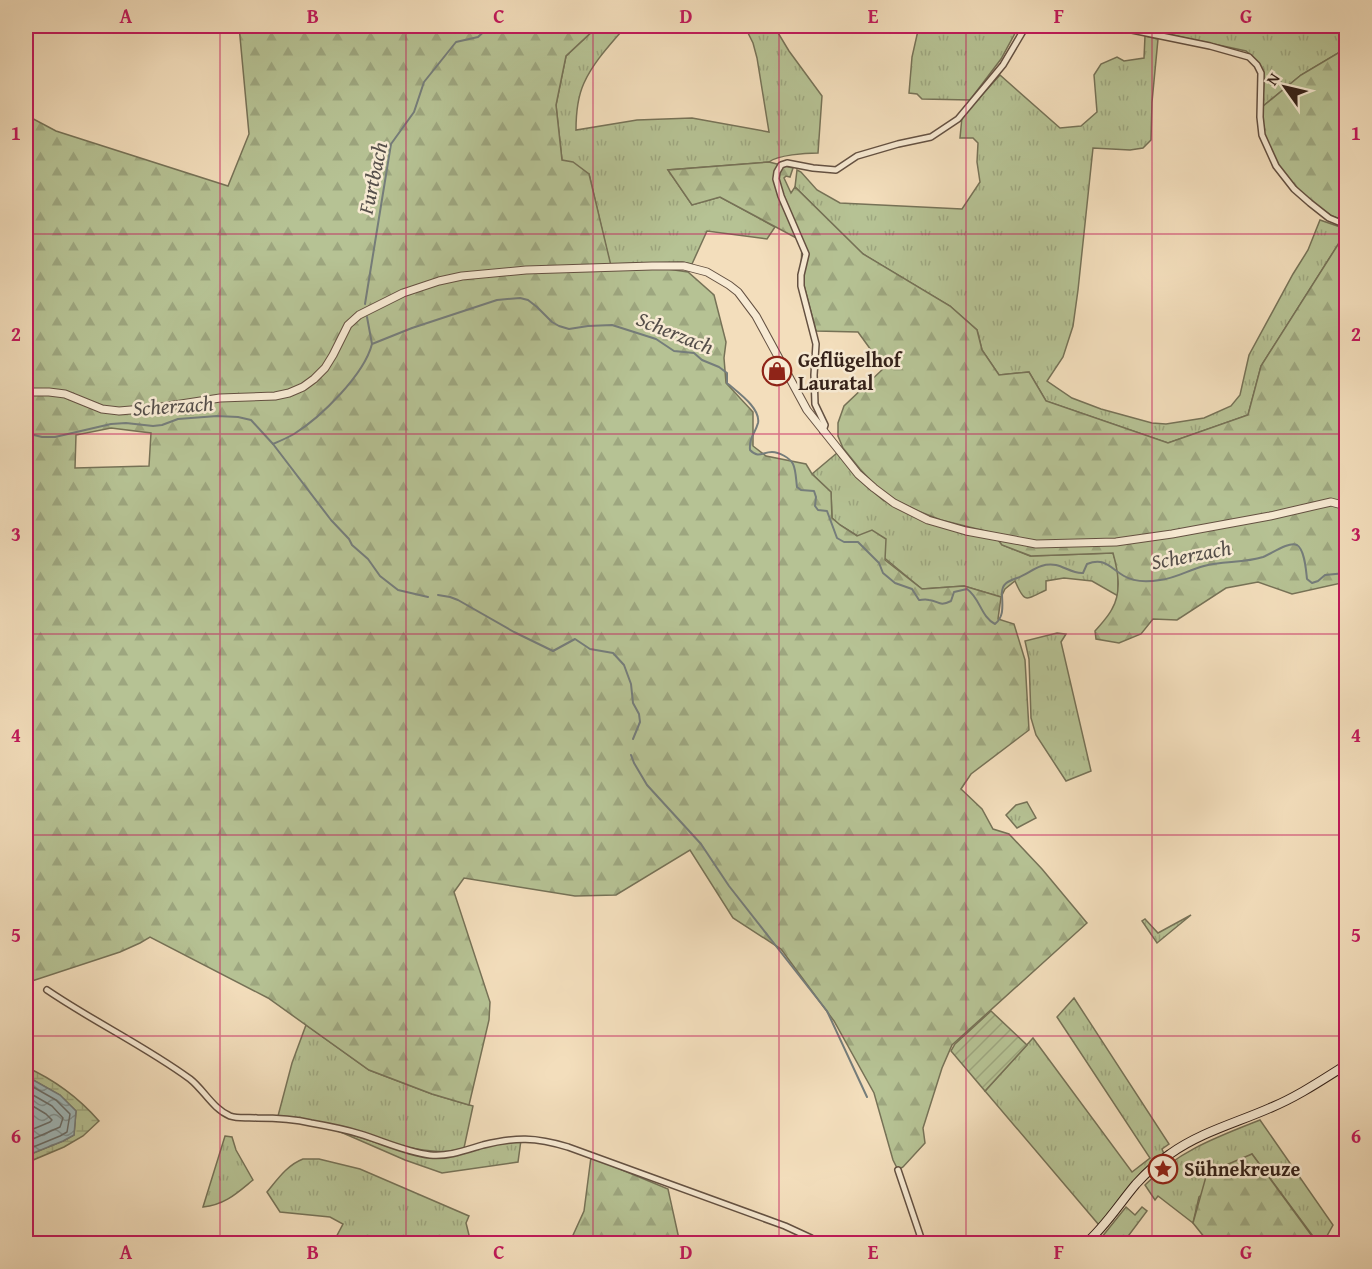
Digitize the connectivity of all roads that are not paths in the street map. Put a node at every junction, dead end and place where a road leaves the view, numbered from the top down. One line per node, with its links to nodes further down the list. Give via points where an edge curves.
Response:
1 (1026, 26): 5 (street, via 1003,65 958,119 931,137 857,156 836,170 787,163 777,172 781,196 806,254 801,286 816,344 815,404 825,425)
2 (1077, 26): 3 (street, via 1132,30 1250,57 1261,73 1262,135 1276,166 1310,203 1329,218)
3 (1347, 225)
4 (26, 392): 5 (street, via 65,394 102,409 119,411 220,398 275,396 314,379 329,361 348,325 359,315 403,293 439,281 526,270 684,266 707,272 747,302 807,410)
5 (823, 431): 6 (street, via 858,474 904,509 942,525 1036,544 1116,542 1331,502)
6 (1347, 506)
7 (48, 990): 10 (street, via 191,1080 230,1116 324,1125 431,1155 444,1156 524,1138 549,1141 785,1226)
8 (1347, 1065): 12 (main road, via 1272,1107 1220,1127 1170,1154 1137,1182)
9 (898, 1170): 11 (street)
10 (818, 1244)
11 (923, 1244)
12 (1085, 1244)

